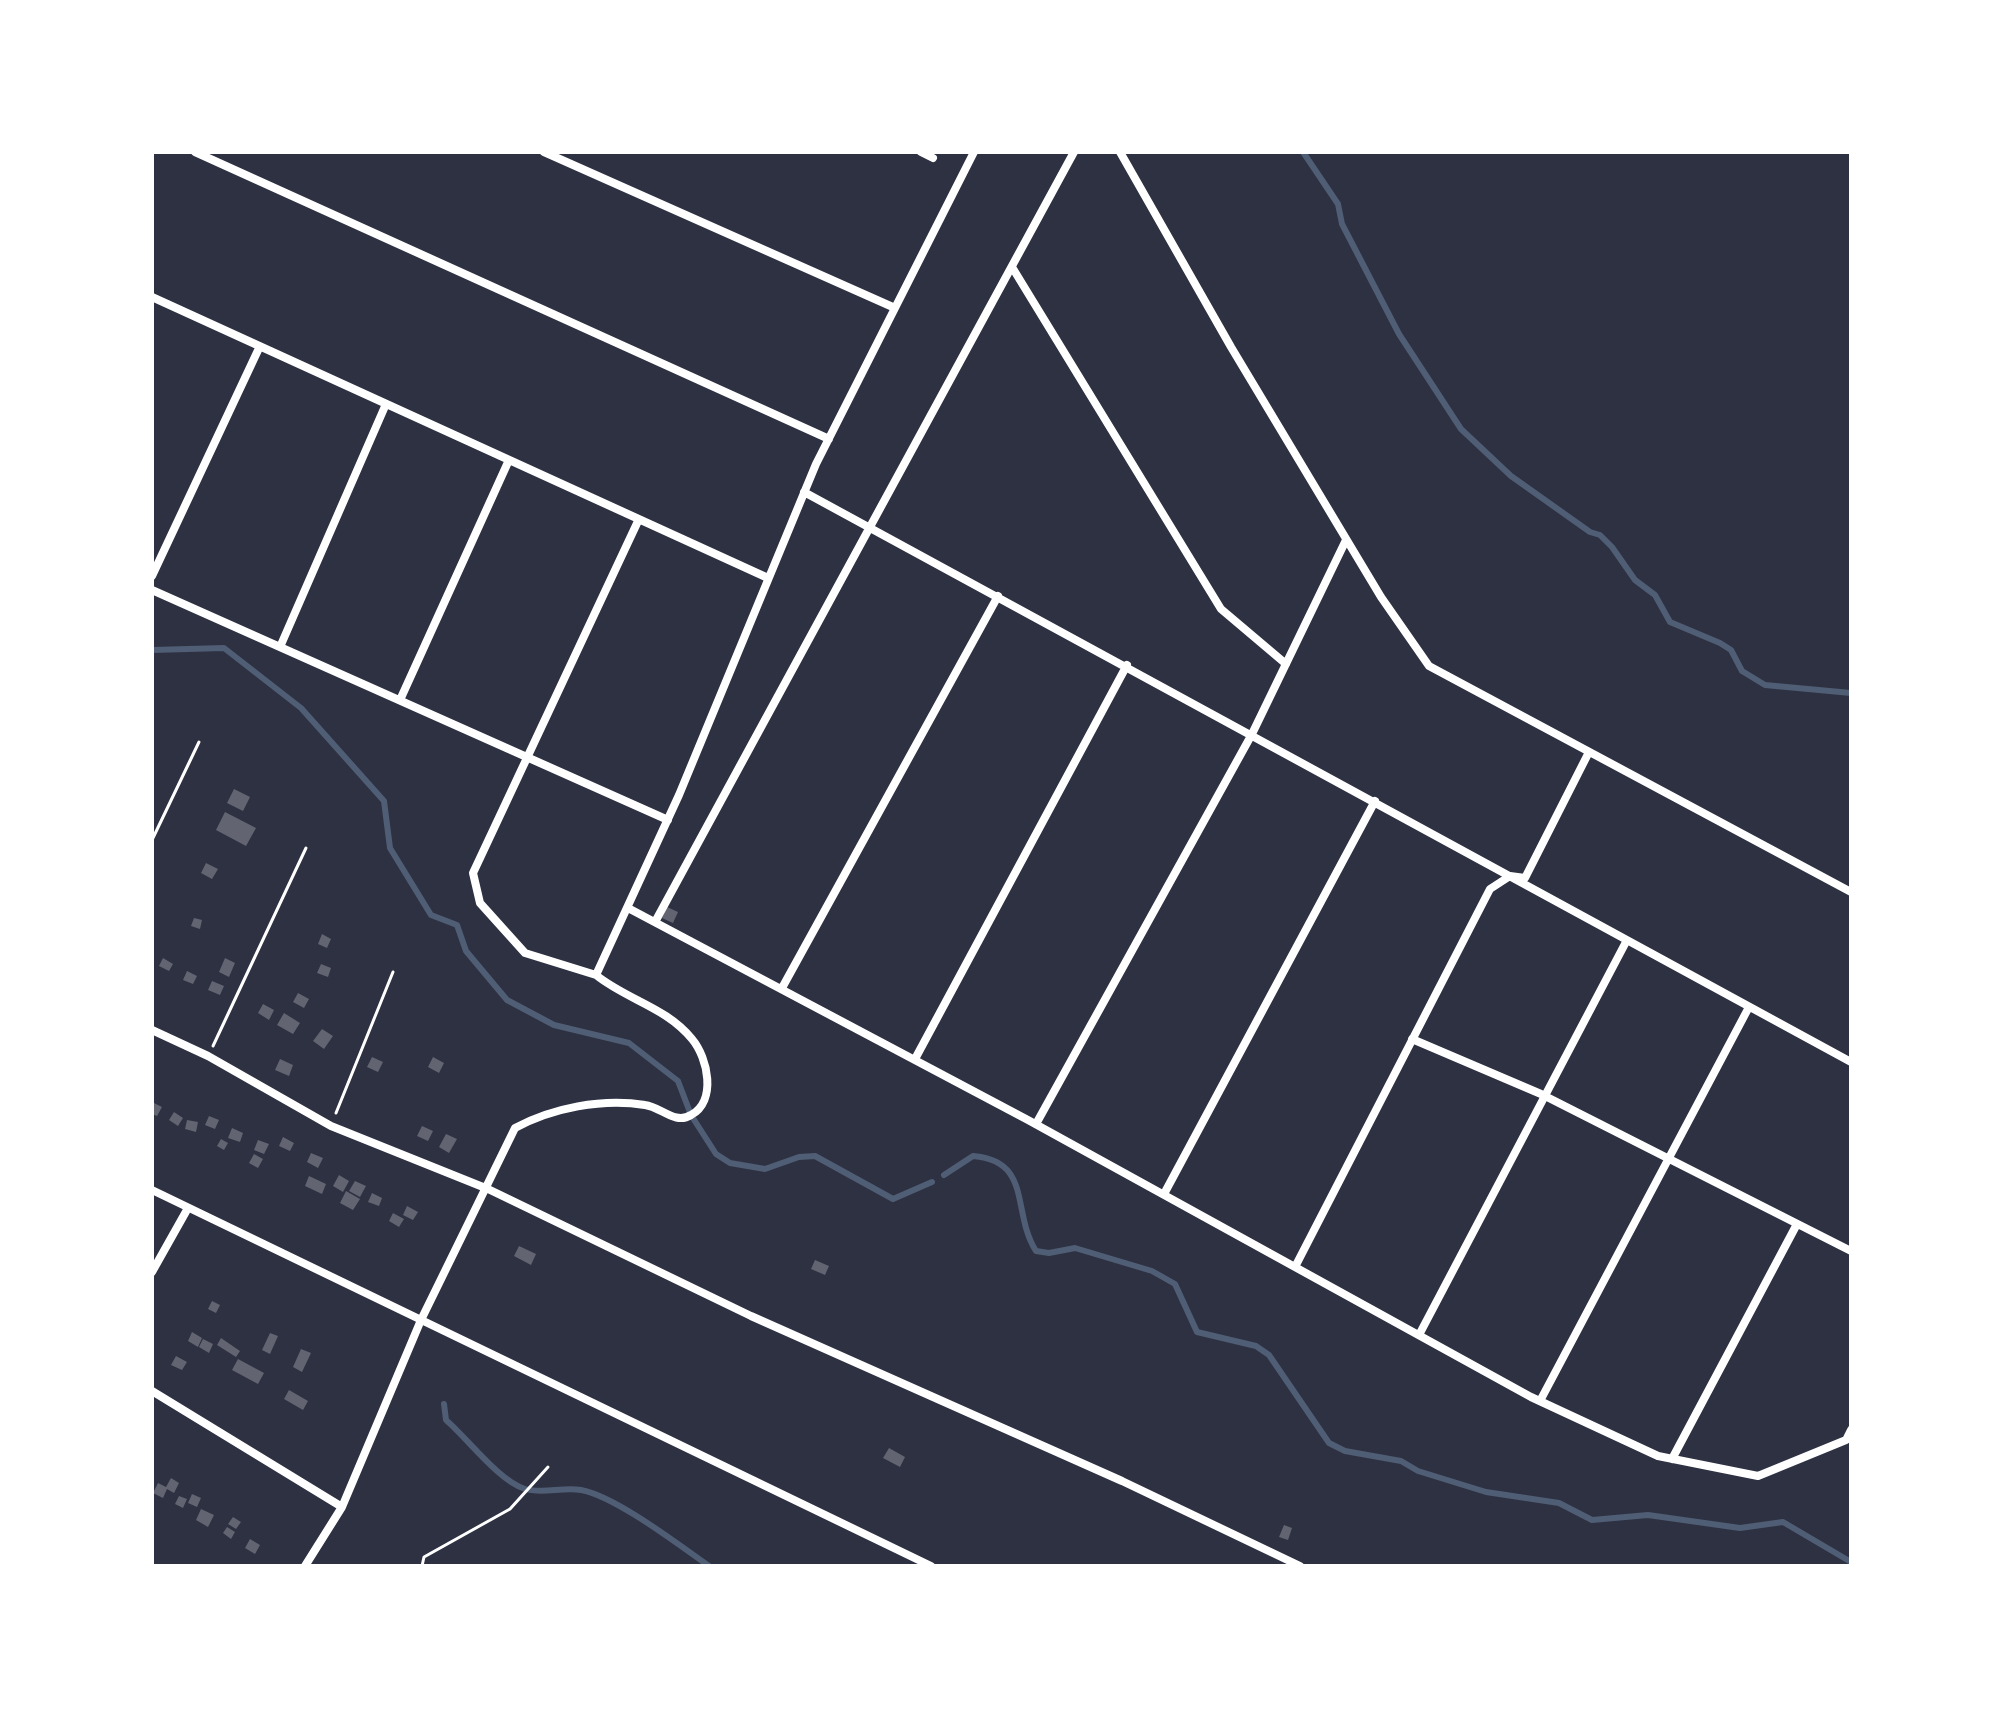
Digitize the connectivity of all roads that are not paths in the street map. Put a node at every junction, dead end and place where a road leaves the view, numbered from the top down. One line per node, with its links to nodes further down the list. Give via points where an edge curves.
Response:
1 (195, 152): 13 (street)
2 (544, 152): 10 (street)
3 (921, 152): 7 (street)
4 (974, 152): 10 (street)
5 (1074, 152): 8 (street)
6 (1120, 152): 18 (street)
7 (933, 158)
8 (1012, 267): 17 (street); 24 (street, via 1221,609)
9 (152, 297): 11 (street)
10 (895, 308): 13 (street)
11 (260, 346): 12 (street); 19 (street)
12 (386, 404): 14 (street); 23 (street)
13 (829, 439): 15 (street)
14 (509, 460): 16 (street); 26 (street)
15 (804, 492): 17 (street); 20 (street)
16 (639, 519): 20 (street); 29 (street)
17 (872, 528): 22 (street); 35 (street)
18 (1346, 540): 24 (street); 28 (street, via 1429,666)
19 (152, 576)
20 (768, 578): 31 (street)
21 (152, 590): 23 (street)
22 (998, 596): 25 (street); 38 (street)
23 (280, 647): 26 (street)
24 (1286, 664): 27 (street)
25 (1127, 665): 27 (street); 42 (street)
26 (400, 700): 29 (street)
27 (1252, 734): 30 (street); 45 (street)
28 (1589, 752): 32 (street, via 1525,878); 33 (street)
29 (527, 757): 31 (street); 37 (street, via 473,873 480,903 525,953)
30 (1375, 801): 32 (street); 49 (street)
31 (668, 820): 34 (street)
32 (1510, 876): 36 (street); 41 (street, via 1490,889)
33 (1851, 892)
34 (628, 908): 35 (street); 37 (street)
35 (655, 922): 38 (street)
36 (1627, 940): 39 (street); 44 (street)
37 (596, 975): 47 (street, via 617,992 649,1003 693,1039 708,1068 705,1099 691,1115 676,1118 648,1105 617,1103 543,1113 515,1128)
38 (782, 988): 42 (street)
39 (1749, 1007): 43 (street); 46 (street)
40 (152, 1030): 47 (street, via 331,1126)
41 (1412, 1039): 44 (street); 53 (street)
42 (915, 1059): 45 (street)
43 (1851, 1062)
44 (1545, 1097): 46 (street); 56 (street)
45 (1036, 1124): 49 (street)
46 (1669, 1159): 51 (street); 58 (street)
47 (488, 1189): 55 (street); 64 (street, via 751,1316)
48 (152, 1190): 50 (street)
49 (1164, 1194): 53 (street)
50 (188, 1208): 54 (street); 55 (street)
51 (1797, 1224): 52 (street); 60 (street)
52 (1851, 1251)
53 (1295, 1267): 56 (street)
54 (152, 1272)
55 (421, 1320): 61 (street); 63 (street)
56 (1419, 1335): 58 (street)
57 (152, 1391): 61 (street)
58 (1540, 1401): 60 (street)
59 (1851, 1430): 60 (street, via 1846,1440 1758,1476)
60 (1672, 1459)
61 (342, 1507): 62 (street)
62 (305, 1566)
63 (931, 1566)
64 (1300, 1566)

